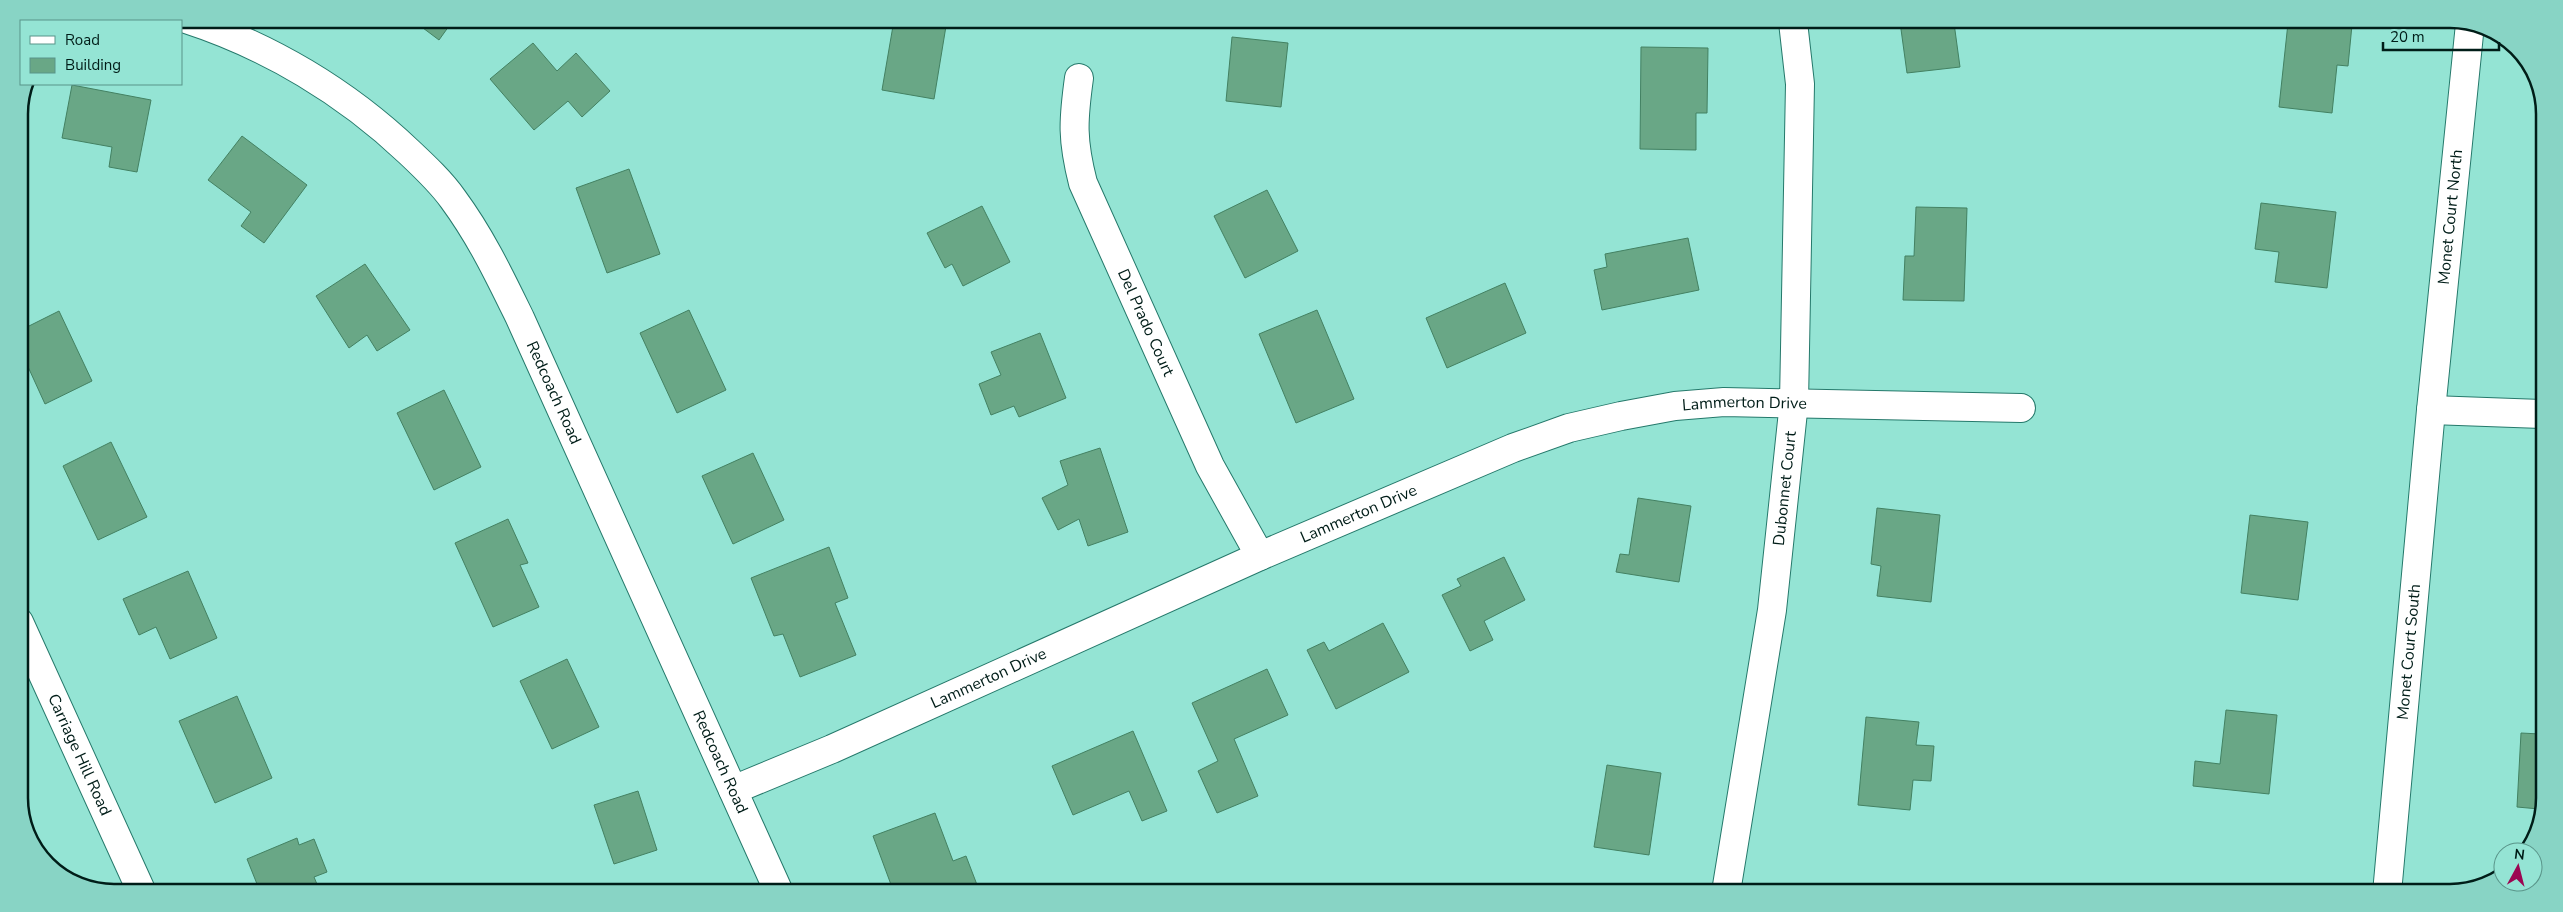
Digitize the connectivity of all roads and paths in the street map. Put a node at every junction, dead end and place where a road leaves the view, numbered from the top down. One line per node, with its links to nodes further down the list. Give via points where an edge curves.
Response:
1 (209, 28): 11 (street, Redcoach Road, via 256,46 330,88 398,142 458,205 488,254 520,318)
2 (1794, 28): 5 (street, Dubonnet Court, via 1800,84)
3 (2469, 30): 7 (street, Monet Court North)
4 (1079, 78): 9 (street, Del Prado Court, via 1073,127 1075,154 1083,183 1210,466)
5 (1794, 402): 6 (street, Lammerton Drive); 9 (street, Lammerton Drive, via 1675,406 1569,428 1513,448); 14 (street, Dubonnet Court, via 1772,610)
6 (2021, 408)
7 (2431, 410): 8 (street); 15 (street, Monet Court South)
8 (2535, 414)
9 (1260, 556): 11 (street, Lammerton Drive, via 841,745)
10 (28, 642): 12 (street, Carriage Hill Road)
11 (733, 790): 13 (street, Redcoach Road)
12 (138, 884)
13 (775, 884)
14 (1727, 884)
15 (2388, 884)

